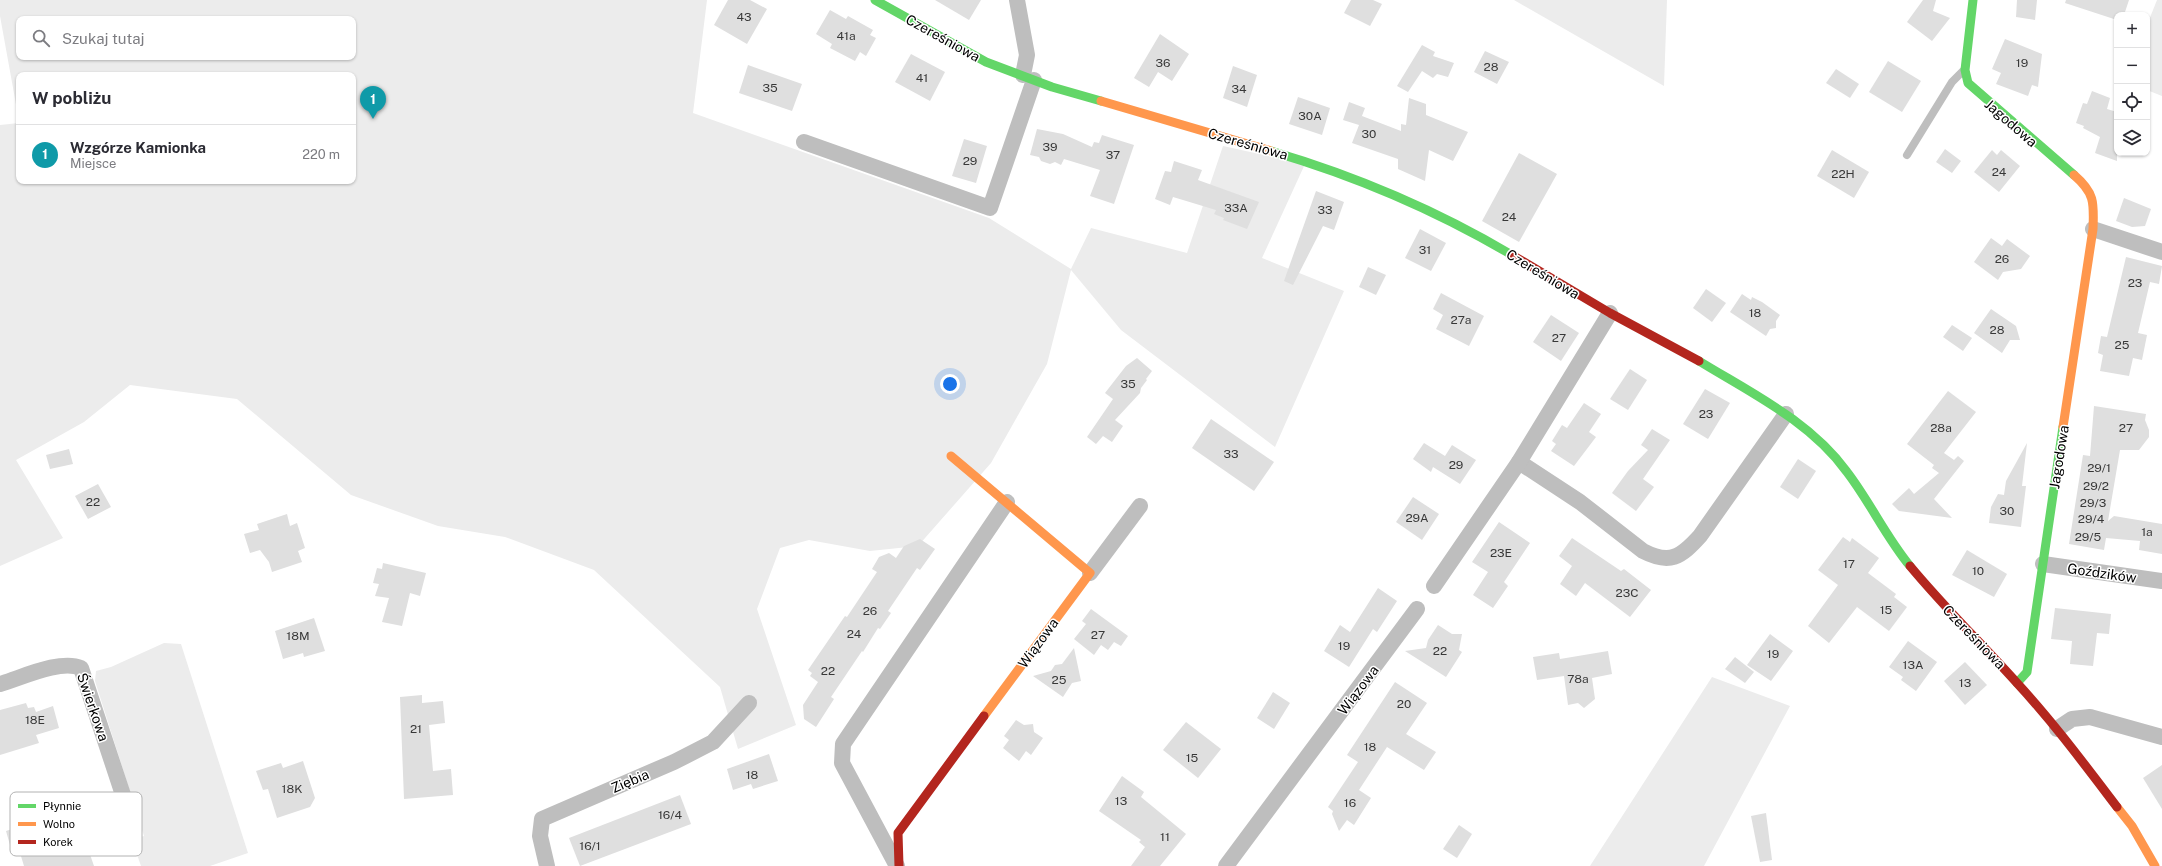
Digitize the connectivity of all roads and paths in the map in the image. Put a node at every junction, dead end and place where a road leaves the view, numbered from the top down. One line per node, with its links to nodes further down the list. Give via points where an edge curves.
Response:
1 (875, 0): 5 (street, Czereśniowa, via 986,62)
2 (1016, 0): 5 (street, via 1027,55)
3 (1973, 0): 4 (street, Jagodowa)
4 (1965, 70): 7 (lane, via 1952,82); 8 (street, Jagodowa, via 1968,83 1976,92 2086,185 2094,200)
5 (1028, 78): 6 (street, via 990,208); 10 (street, Czereśniowa, via 1319,165 1393,193 1507,252)
6 (804, 142)
7 (1907, 155)
8 (2093, 229): 9 (street); 16 (street, Jagodowa)
9 (2162, 252)
10 (1610, 313): 11 (street, Czereśniowa, via 1698,360); 13 (street)
11 (1786, 414): 13 (street, via 1700,536 1686,551 1668,559 1654,557 1643,551 1580,502); 21 (street, Czereśniowa, via 1825,446 1847,471 1907,562 1935,596)
12 (951, 456): 14 (street)
13 (1519, 462): 19 (street)
14 (1007, 502): 17 (street); 28 (street, via 843,744 842,763)
15 (1140, 506): 17 (street)
16 (2043, 564): 18 (street, Goździków); 21 (street, Jagodowa, via 2027,672)
17 (1090, 572): 28 (street, Wiązowa, via 898,833)
18 (2162, 581)
19 (1434, 586)
20 (1418, 609): 29 (street, Wiązowa)
21 (2018, 683): 24 (street, Czereśniowa)
22 (0, 684): 26 (street, Świerkowa, via 60,665 75,665 81,668)
23 (749, 703): 27 (street, Ziębia, via 713,742 674,762 542,819 540,836)
24 (2056, 729): 25 (street, via 2072,719 2090,717); 30 (street, Czereśniowa, via 2132,826)
25 (2162, 737)
26 (122, 792)
27 (547, 866)
28 (898, 866)
29 (1226, 866)
30 (2155, 866)

